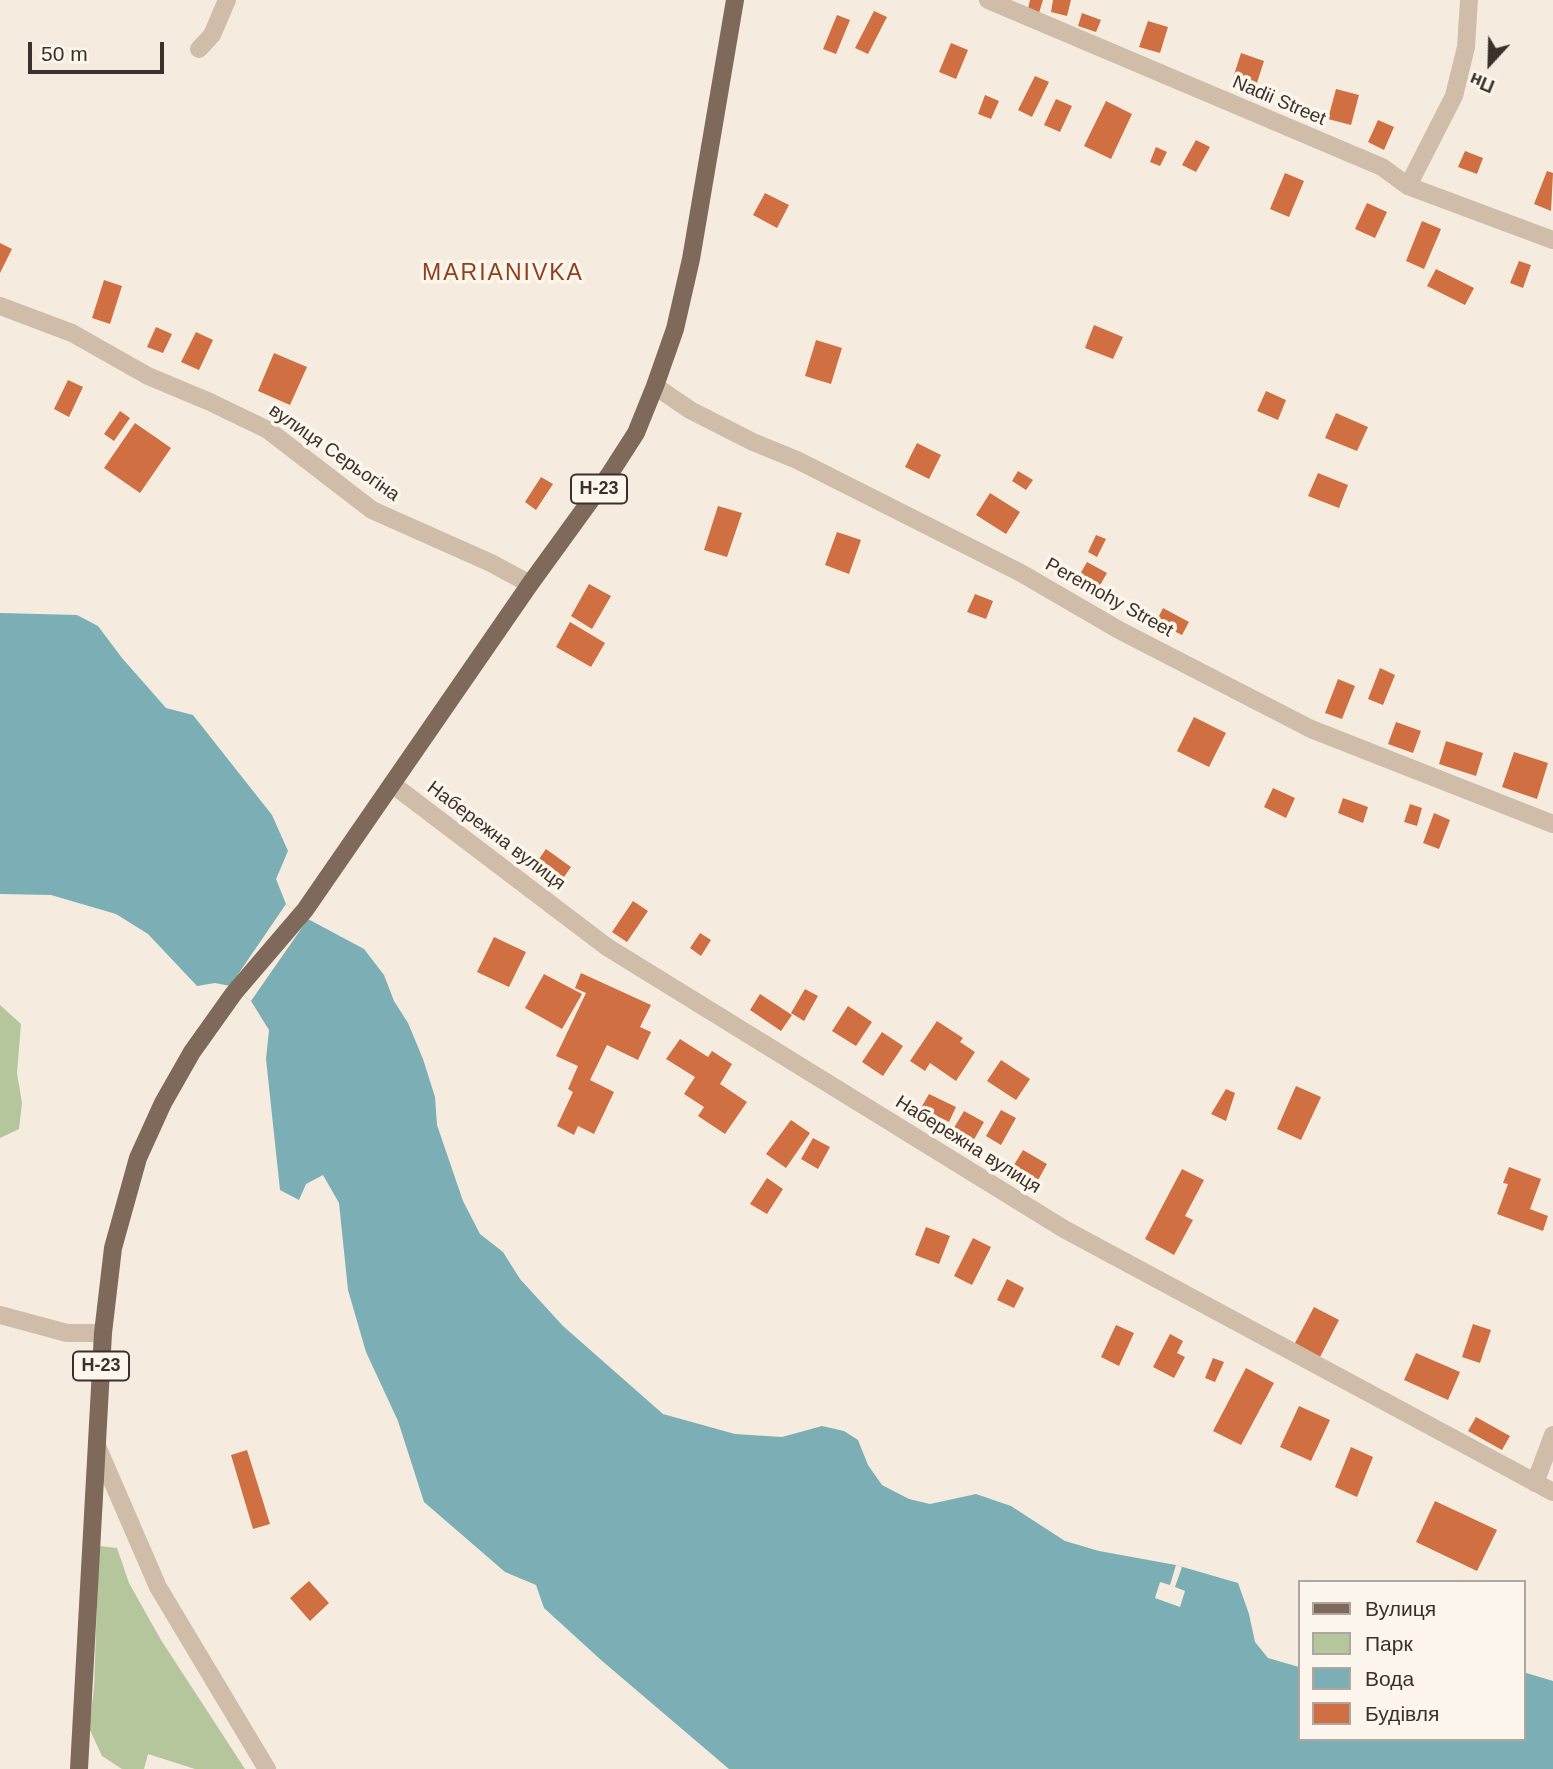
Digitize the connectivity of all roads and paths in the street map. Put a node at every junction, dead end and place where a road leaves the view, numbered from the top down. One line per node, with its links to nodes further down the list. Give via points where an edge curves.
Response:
1 (227, 0): 5 (street, via 212,35)
2 (735, 0): 9 (main road, Н-23, via 691,259 675,329)
3 (988, 0): 6 (street, Nadii Street, via 1382,167)
4 (1469, 0): 6 (street, via 1466,47 1454,96)
5 (199, 49)
6 (1408, 186): 7 (street, Nadii Street)
7 (1553, 240)
8 (0, 306): 10 (street, вулиця Серьогіна, via 72,333 148,376 268,430 372,510)
9 (655, 386): 10 (main road, Н-23, via 636,433); 12 (street, Peremohy Street, via 690,410 1021,573 1119,630 1311,729)
10 (530, 584): 11 (main road, Н-23)
11 (392, 784): 14 (main road, Н-23, via 305,910 234,993 163,1103 138,1158 113,1248); 17 (street, Набережна вулиця, via 607,947 1064,1229)
12 (1553, 824)
13 (0, 1315): 14 (street, via 67,1333)
14 (103, 1333): 16 (main road, Н-23)
15 (1553, 1435): 17 (street)
16 (97, 1446): 19 (main road, Н-23); 20 (street, via 158,1587)
17 (1535, 1483): 18 (street, Набережна вулиця)
18 (1553, 1492)
19 (79, 1769)
20 (267, 1769)

